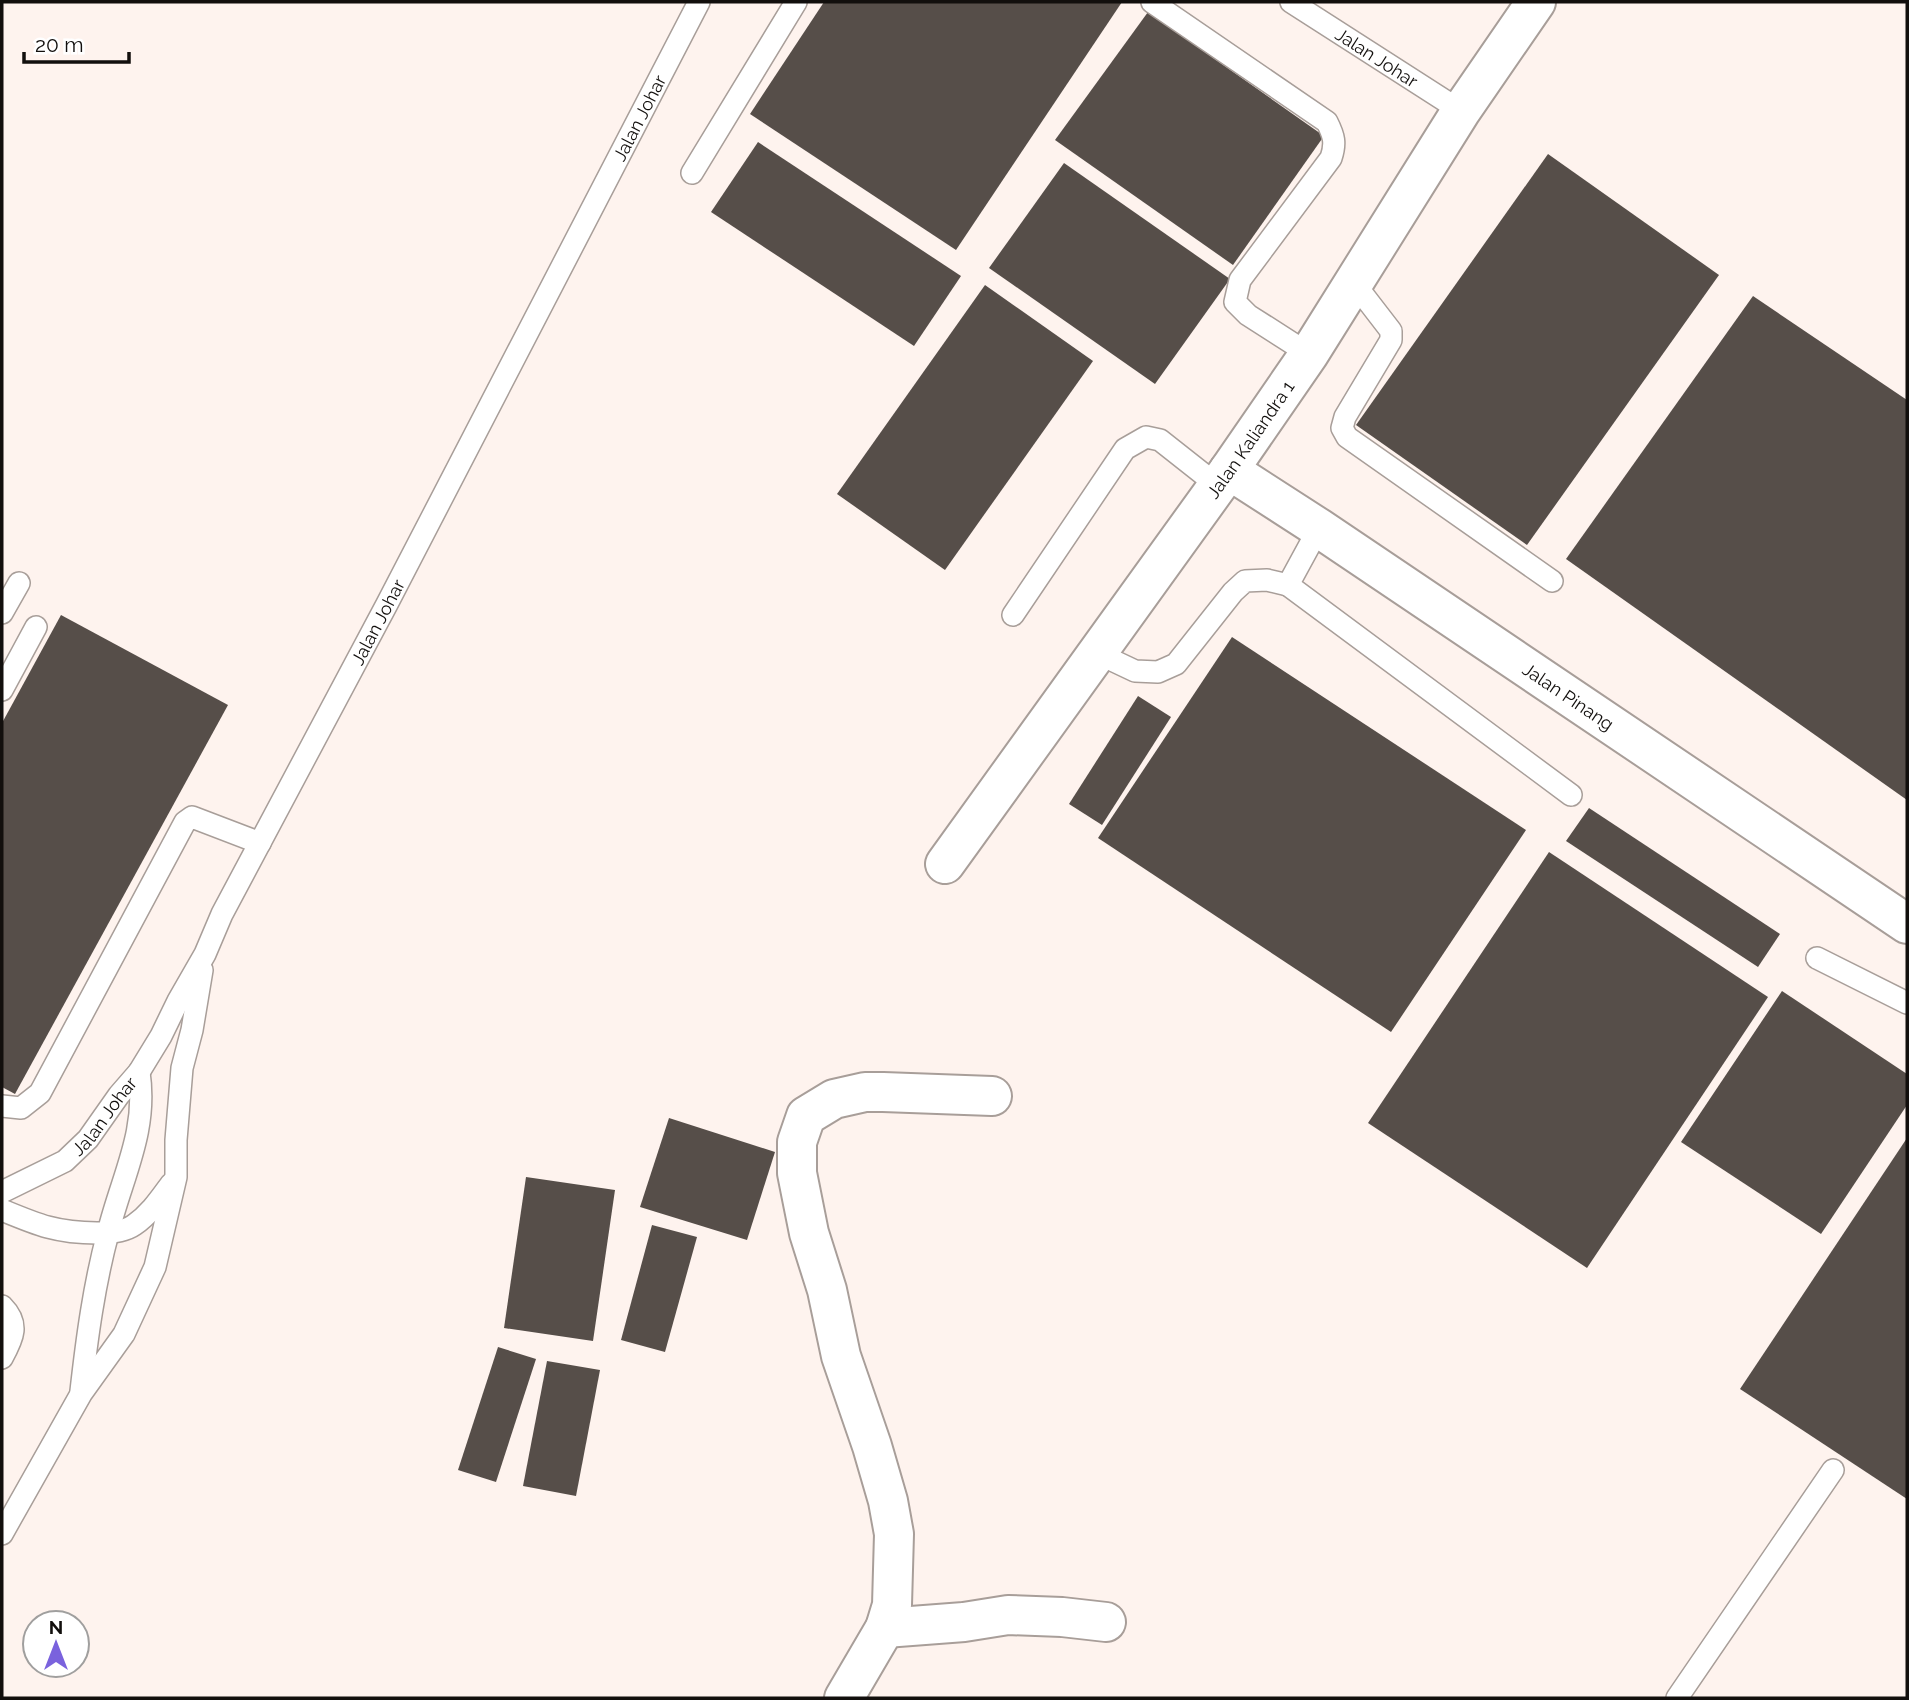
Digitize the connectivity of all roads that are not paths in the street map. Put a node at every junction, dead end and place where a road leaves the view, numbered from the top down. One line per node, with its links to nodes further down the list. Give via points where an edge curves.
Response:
1 (699, 2): 21 (lane, Jalan Johar)
2 (796, 2): 7 (lane)
3 (1152, 2): 9 (lane, via 1327,122 1334,135 1331,158 1240,281 1235,302)
4 (1291, 2): 6 (lane, Jalan Johar)
5 (1536, 2): 6 (street, Jalan Kaliandra 1)
6 (1461, 111): 8 (street, Jalan Kaliandra 1)
7 (692, 173)
8 (1353, 283): 9 (street, Jalan Kaliandra 1); 12 (lane, via 1391,331 1391,340 1345,417 1342,428 1346,437)
9 (1309, 354): 10 (street, Jalan Kaliandra 1)
10 (1223, 477): 11 (street, Jalan Pinang); 16 (lane, via 1160,440 1146,437 1125,449); 18 (street, Jalan Kaliandra 1)
11 (1318, 528): 14 (lane); 23 (street, Jalan Pinang)
12 (1552, 581)
13 (19, 583): 15 (lane)
14 (1288, 586): 18 (lane, via 1267,580 1245,581 1175,664 1158,672 1135,671); 20 (lane)
15 (2, 613)
16 (1013, 615)
17 (36, 627): 19 (lane)
18 (1097, 653): 22 (street, Jalan Kaliandra 1)
19 (2, 690)
20 (1571, 795)
21 (260, 843): 24 (lane, Jalan Johar); 29 (lane, via 192,817 186,822 40,1093 21,1108)
22 (944, 864)
23 (1907, 923)
24 (205, 954): 27 (lane, Jalan Johar); 30 (lane, via 182,1068)
25 (1817, 958): 26 (lane)
26 (1907, 1003)
27 (139, 1072): 31 (lane, Jalan Johar, via 88,1139 65,1161); 33 (lane, via 141,1120)
28 (992, 1096): 40 (street, via 864,1092 834,1099 806,1116 797,1142 797,1173 808,1233 894,1534 892,1605)
29 (2, 1106)
30 (176, 1177): 33 (lane, via 132,1227); 36 (lane, via 155,1267 124,1334)
31 (2, 1192)
32 (2, 1209): 33 (lane, via 66,1233)
33 (108, 1233): 36 (lane)
34 (2, 1306): 35 (lane, via 12,1320 13,1338)
35 (2, 1358)
36 (81, 1394): 38 (lane)
37 (1833, 1470): 42 (lane)
38 (2, 1534)
39 (1105, 1622): 40 (street, via 1007,1615)
40 (885, 1628): 41 (street)
41 (844, 1698)
42 (1677, 1698)

